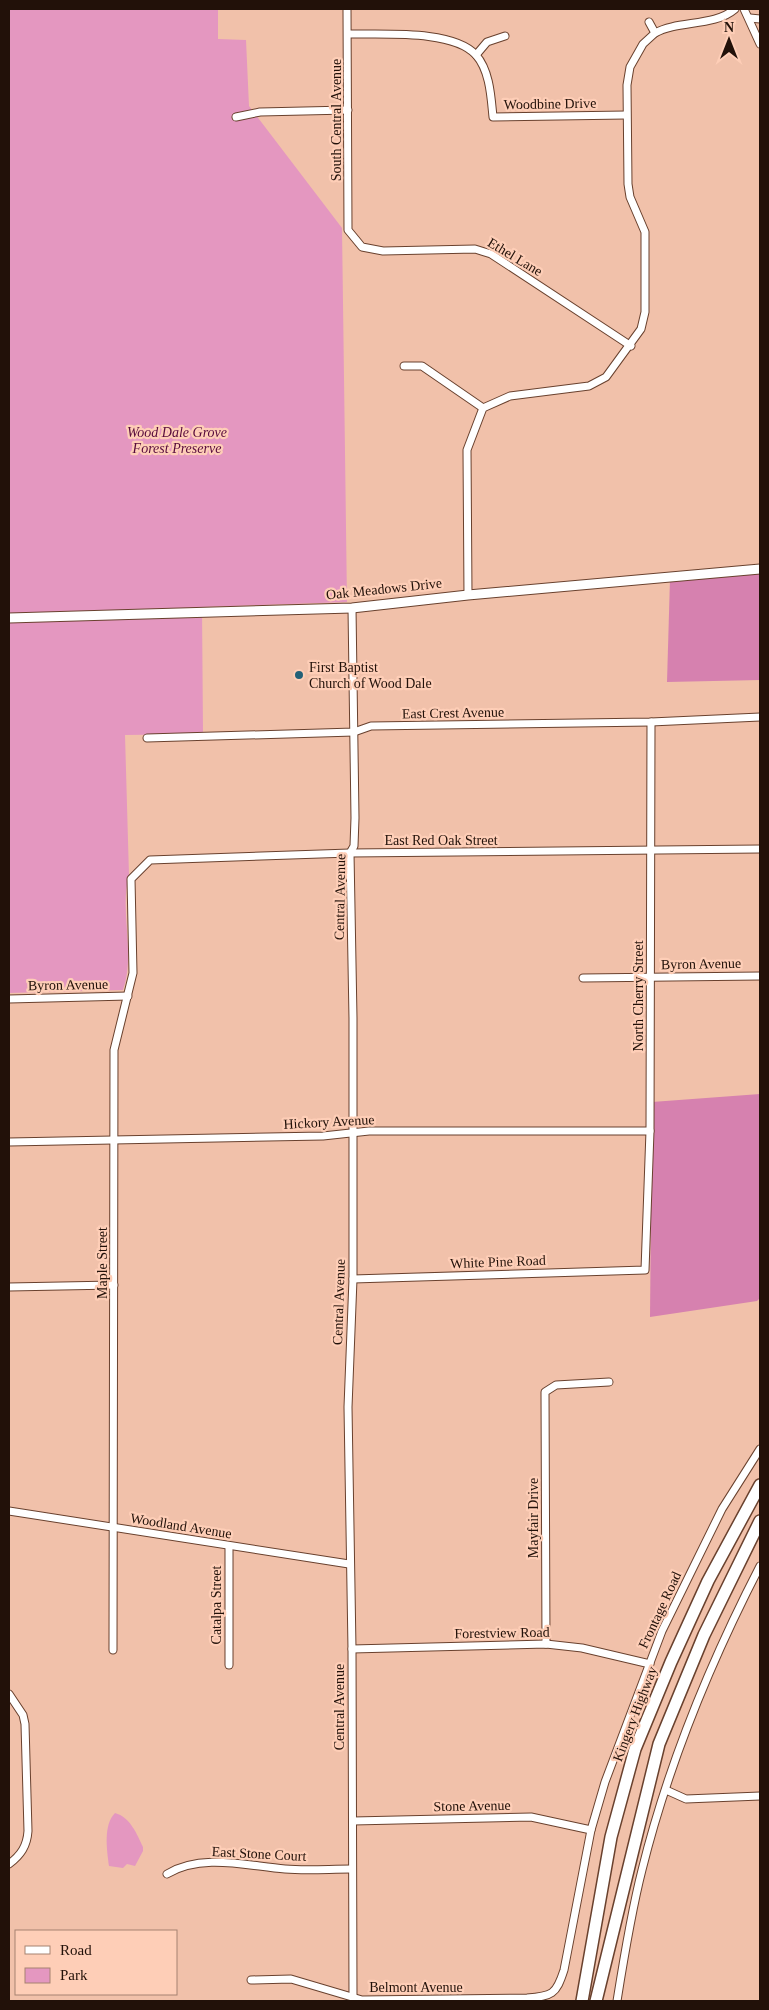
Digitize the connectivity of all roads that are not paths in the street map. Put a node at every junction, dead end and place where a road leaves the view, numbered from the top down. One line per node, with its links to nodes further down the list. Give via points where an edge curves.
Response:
1 (347, 9): 8 (street, South Central Avenue)
2 (734, 9): 7 (street, via 704,21 666,27)
3 (744, 9): 4 (street)
4 (750, 18): 5 (street); 10 (street)
5 (760, 19)
6 (649, 22): 7 (street)
7 (655, 33): 13 (street, via 643,44 630,67)
8 (348, 34): 11 (street, via 436,37 459,43); 12 (street, South Central Avenue)
9 (505, 36): 11 (street, via 487,42)
10 (760, 44)
11 (476, 55): 13 (street, Woodbine Drive, via 489,81 493,117)
12 (348, 110): 14 (street, via 260,112); 15 (street, South Central Avenue)
13 (626, 115): 16 (street, via 630,197 645,232 645,312 641,329)
14 (236, 116)
15 (348, 230): 16 (street, Ethel Lane, via 362,247 384,251 476,248 491,254)
16 (630, 346): 18 (street, via 606,378 589,386 510,396)
17 (404, 366): 18 (street, via 422,366)
18 (483, 408): 20 (street, via 467,450)
19 (760, 569): 20 (street, Oak Meadows Drive)
20 (468, 594): 21 (street, Oak Meadows Drive)
21 (352, 608): 22 (street, Oak Meadows Drive); 25 (street, Central Avenue)
22 (9, 618)
23 (760, 717): 24 (street, East Crest Avenue)
24 (651, 722): 25 (street, East Crest Avenue, via 371,726); 28 (street, North Cherry Street)
25 (354, 732): 26 (street, East Crest Avenue); 29 (street, Central Avenue, via 355,818 354,846)
26 (147, 738)
27 (760, 849): 28 (street, East Red Oak Street)
28 (650, 850): 29 (street, East Red Oak Street); 33 (street, North Cherry Street)
29 (350, 853): 30 (street, East Red Oak Street, via 150,860); 37 (street, Central Avenue)
30 (131, 879): 34 (street, Maple Street, via 133,973)
31 (760, 976): 33 (street, Byron Avenue)
32 (582, 978): 33 (street, Byron Avenue)
33 (651, 978): 36 (street, North Cherry Street)
34 (128, 996): 35 (street, Byron Avenue); 38 (street, Maple Street, via 114,1050)
35 (9, 999)
36 (650, 1131): 37 (street, Hickory Avenue, via 369,1131); 40 (street, North Cherry Street)
37 (352, 1134): 38 (street, Hickory Avenue); 41 (street, Central Avenue)
38 (114, 1141): 39 (street, Hickory Avenue); 42 (street, Maple Street)
39 (9, 1142)
40 (645, 1270): 41 (street, White Pine Road)
41 (353, 1280): 51 (street, Central Avenue, via 348,1407)
42 (114, 1285): 43 (street); 49 (street, Maple Street)
43 (9, 1287)
44 (609, 1382): 53 (street, Mayfair Drive, via 556,1385 545,1392)
45 (760, 1449): 56 (street, Frontage Road, via 722,1509 662,1631)
46 (760, 1485): 70 (highway, Kingery Highway, via 708,1581 635,1749 611,1837)
47 (9, 1511): 49 (street, Woodland Avenue)
48 (760, 1521): 71 (highway, via 704,1635 659,1744)
49 (114, 1528): 50 (street, Woodland Avenue); 55 (street, Maple Street)
50 (229, 1546): 51 (street, Woodland Avenue); 57 (street, Catalpa Street)
51 (349, 1564): 54 (street, Central Avenue)
52 (760, 1566): 59 (street, via 731,1623 678,1752)
53 (546, 1644): 54 (street, Forestview Road); 56 (street, Forestview Road, via 582,1648)
54 (352, 1649): 61 (street, Central Avenue)
55 (113, 1650)
56 (650, 1664): 62 (street, Frontage Road, via 605,1782)
57 (228, 1665)
58 (9, 1694): 63 (street, via 26,1724 28,1841 21,1854)
59 (666, 1790): 60 (street, via 686,1799); 72 (street, via 642,1870)
60 (760, 1796)
61 (353, 1821): 62 (street, Stone Avenue, via 531,1817); 64 (street, Central Avenue)
62 (591, 1830): 67 (street, Frontage Road, via 564,1970)
63 (9, 1864)
64 (351, 1869): 65 (street, East Stone Court, via 289,1870 244,1863 196,1864); 68 (street, Central Avenue)
65 (167, 1874)
66 (251, 1980): 68 (street, Belmont Avenue, via 291,1979)
67 (554, 1993): 69 (street, Belmont Avenue, via 537,1997)
68 (353, 1997): 69 (street, Belmont Avenue, via 362,2000)
69 (445, 2001)
70 (582, 2001)
71 (596, 2001)
72 (617, 2001)

